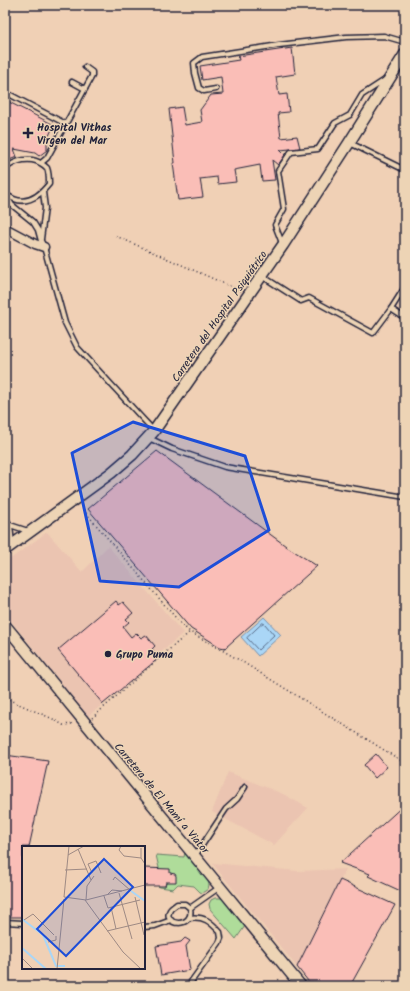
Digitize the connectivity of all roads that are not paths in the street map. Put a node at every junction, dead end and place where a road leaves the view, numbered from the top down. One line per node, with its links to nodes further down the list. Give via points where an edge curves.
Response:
1 (405, 42): 7 (lane, via 384,36 346,37 202,57 194,63 199,88 204,91)
2 (405, 54): 4 (street, Carretera del Hospital Psiquiátrico)
3 (85, 67): 6 (lane, via 92,72 92,76)
4 (392, 75): 10 (street, Carretera del Hospital Psiquiátrico); 18 (lane, via 362,95 350,115 336,122 318,149 291,152 278,171 284,209 275,225)
5 (72, 82): 6 (lane)
6 (85, 89): 9 (lane)
7 (216, 89)
8 (5, 92): 9 (lane)
9 (66, 124): 11 (lane, via 47,158)
10 (349, 143): 13 (lane); 18 (street, Carretera del Hospital Psiquiátrico)
11 (41, 163): 12 (lane, via 28,159); 14 (lane, via 47,168 49,184)
12 (5, 169)
13 (405, 170)
14 (43, 192): 15 (lane, via 33,199 22,201); 17 (lane)
15 (5, 194): 17 (lane, via 12,205 33,222)
16 (5, 228): 17 (street, via 35,244)
17 (43, 244): 23 (lane, via 64,323 77,347 141,417)
18 (283, 245): 19 (street, Carretera del Hospital Psiquiátrico)
19 (261, 276): 21 (lane, via 301,301 308,298 373,333); 23 (street, Carretera del Hospital Psiquiátrico)
20 (405, 287): 21 (lane)
21 (391, 309): 22 (lane)
22 (405, 318)
23 (151, 434): 24 (lane, via 172,449 225,467); 27 (street, Carretera del Hospital Psiquiátrico, via 111,473)
24 (405, 497)
25 (5, 518): 26 (lane)
26 (10, 525): 27 (lane); 28 (lane)
27 (30, 532): 28 (street, Carretera del Hospital Psiquiátrico)
28 (7, 549)
29 (5, 625): 31 (street, Carretera de El Mamí a Viator)
30 (245, 787): 31 (lane, via 226,809)
31 (195, 856): 32 (street, Carretera de El Mamí a Viator)
32 (220, 886): 33 (lane); 40 (street, Carretera de El Mamí a Viator)
33 (190, 908): 34 (lane); 35 (lane, via 185,904 178,904 170,910)
34 (189, 918): 35 (lane, via 176,924); 39 (lane, via 206,919 220,932 221,938)
35 (170, 920): 38 (lane)
36 (5, 922): 37 (lane)
37 (22, 923)
38 (145, 927)
39 (188, 986)
40 (301, 986)

